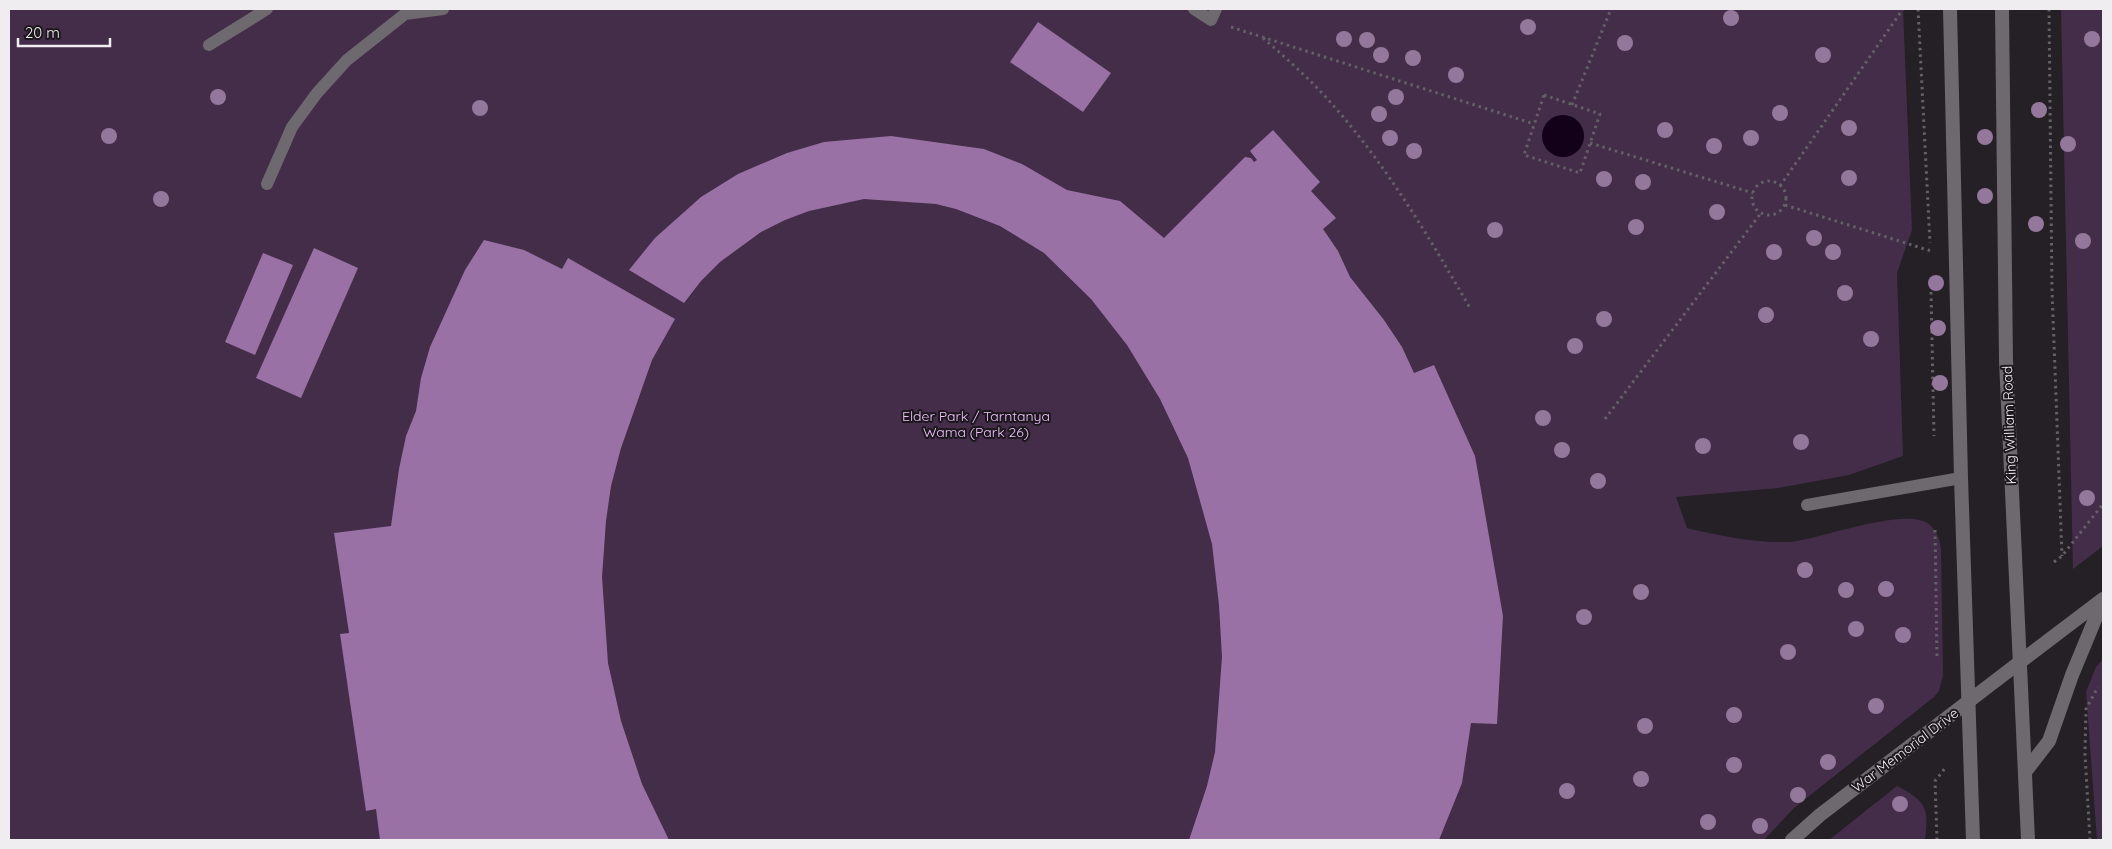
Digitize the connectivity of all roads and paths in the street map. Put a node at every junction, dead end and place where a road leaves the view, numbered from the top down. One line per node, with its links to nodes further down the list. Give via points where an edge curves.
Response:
1 (268, 9): 12 (lane)
2 (443, 9): 16 (lane, via 404,14 347,60 292,127)
3 (1194, 9): 10 (lane)
4 (1611, 9): 13 (path)
5 (1903, 9): 17 (path)
6 (1918, 9): 21 (path)
7 (1950, 9): 27 (main road)
8 (2002, 9): 35 (main road, King William Road, via 2006,362)
9 (2049, 9): 31 (path, via 2052,290)
10 (1214, 15): 11 (path)
11 (1262, 37): 14 (path); 24 (path, via 1332,105 1383,169 1423,227)
12 (210, 45)
13 (1572, 105): 14 (path, via 1544,95); 15 (path, via 1600,114)
14 (1534, 124): 15 (path, via 1524,155 1580,173)
15 (1590, 143): 18 (path)
16 (267, 184)
17 (1780, 186): 18 (path, via 1765,182); 19 (path, via 1786,194)
18 (1753, 193): 20 (path, via 1754,204)
19 (1785, 205): 20 (path, via 1772,215); 21 (path)
20 (1761, 213): 25 (path)
21 (1930, 251): 22 (path)
22 (1931, 260)
23 (1931, 290): 26 (path)
24 (1470, 308)
25 (1605, 419)
26 (1934, 436)
27 (1961, 478): 29 (lane); 37 (main road)
28 (2103, 504): 31 (path)
29 (1807, 505)
30 (1935, 530): 34 (path)
31 (2062, 556): 32 (path)
32 (2054, 562)
33 (2103, 599): 35 (main road, War Memorial Drive); 39 (main road, via 2049,741)
34 (1937, 659)
35 (2020, 662): 37 (main road, War Memorial Drive); 39 (main road, King William Road)
36 (2098, 687): 44 (path, via 2086,709)
37 (1969, 701): 40 (main road, War Memorial Drive); 42 (main road)
38 (1946, 766): 41 (path, via 1935,781)
39 (2025, 772): 43 (main road, King William Road)
40 (1792, 840)
41 (1936, 840)
42 (1974, 840)
43 (2028, 840)
44 (2090, 840)

